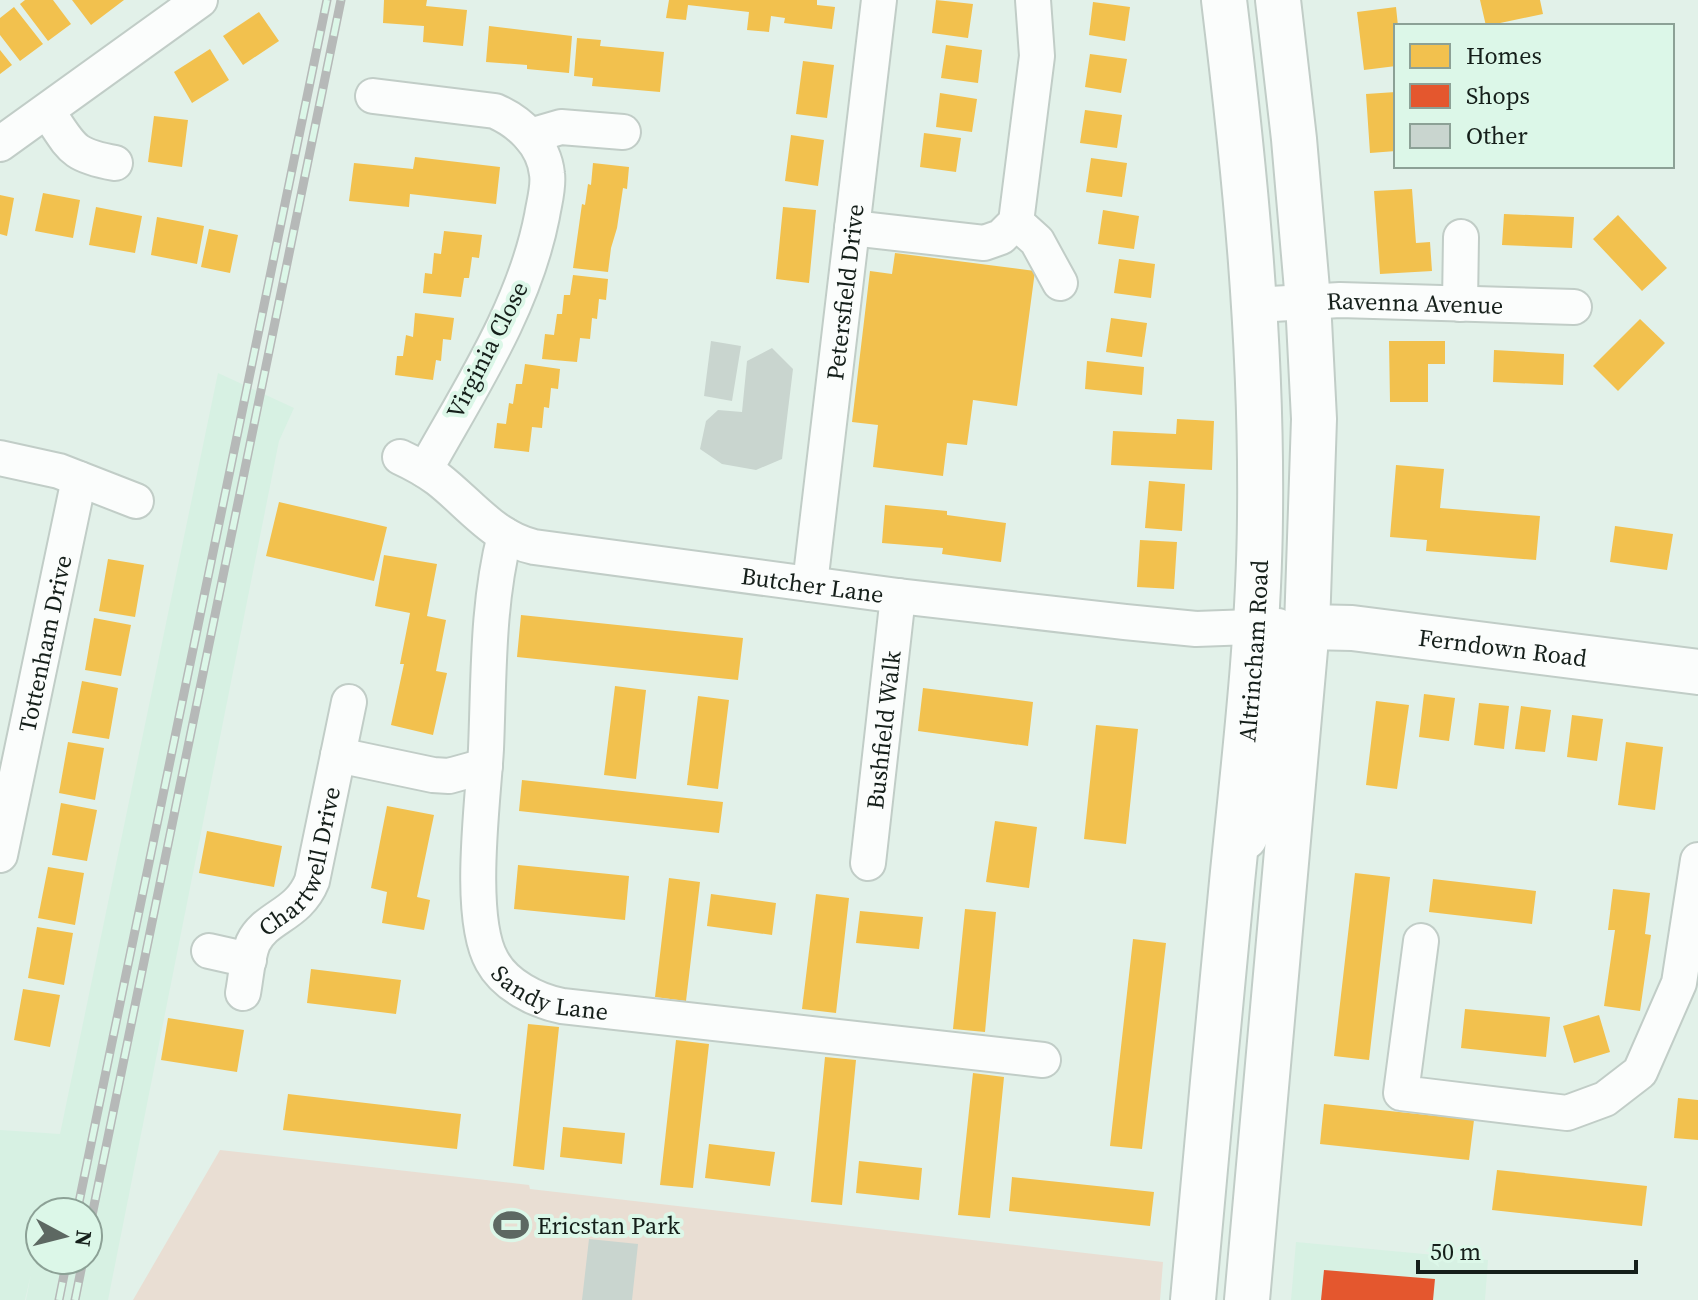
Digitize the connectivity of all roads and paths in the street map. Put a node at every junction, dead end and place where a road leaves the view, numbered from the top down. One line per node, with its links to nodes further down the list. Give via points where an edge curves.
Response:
1 (200, 0): 7 (street)
2 (879, 0): 13 (street, Petersfield Drive)
3 (1033, 0): 12 (street, via 1037,56)
4 (1224, 0): 18 (main road, Altrincham Road)
5 (1278, 0): 16 (main road, Altrincham Road)
6 (373, 95): 9 (street, Virginia Close, via 484,108 509,117)
7 (47, 111): 10 (street); 11 (street, via 80,154)
8 (623, 132): 9 (street, via 561,127)
9 (530, 136): 21 (street, Virginia Close, via 547,174 537,242 510,315)
10 (0, 144)
11 (115, 163)
12 (1016, 222): 13 (street, via 1001,237 984,243); 15 (street, via 1037,241)
13 (852, 228): 25 (street, Petersfield Drive)
14 (1461, 237): 17 (street)
15 (1060, 283)
16 (1308, 301): 17 (street, Ravenna Avenue); 18 (street, Ravenna Avenue); 28 (main road, Altrincham Road, via 1314,419)
17 (1460, 304): 19 (street, Ravenna Avenue)
18 (1255, 305): 27 (main road, Altrincham Road, via 1261,409)
19 (1574, 307)
20 (0, 458): 22 (street)
21 (412, 463): 24 (street, Butcher Lane)
22 (79, 479): 23 (street); 31 (street, Tottenham Drive)
23 (136, 501)
24 (505, 535): 25 (street, Butcher Lane, via 558,551); 33 (street, Sandy Lane, via 493,598)
25 (810, 584): 26 (street, Butcher Lane)
26 (898, 596): 27 (street, Butcher Lane, via 1196,629); 37 (street, Bushfield Walk)
27 (1256, 626): 28 (street, Butcher Lane); 35 (main road, Altrincham Road)
28 (1307, 627): 29 (main road, Ferndown Road, via 1352,628); 35 (main road, via 1278,646 1265,779); 45 (main road, Altrincham Road)
29 (1698, 672)
30 (349, 702): 32 (street, Chartwell Drive)
31 (15, 710): 34 (street, Tottenham Drive)
32 (338, 755): 33 (street, Chartwell Drive, via 433,775); 40 (street, Chartwell Drive, via 307,894 258,935)
33 (485, 766): 43 (street, Sandy Lane, via 480,851 486,947 501,975 539,1001)
34 (0, 855)
35 (1235, 857): 44 (main road, Altrincham Road)
36 (1698, 860): 41 (street)
37 (868, 863)
38 (1421, 941): 41 (street, via 1401,1093 1567,1113 1605,1099 1640,1072)
39 (209, 951): 40 (street, Chartwell Drive)
40 (249, 960): 42 (street, Chartwell Drive)
41 (1689, 984)
42 (243, 993)
43 (1043, 1060)
44 (1193, 1300)
45 (1247, 1300)

